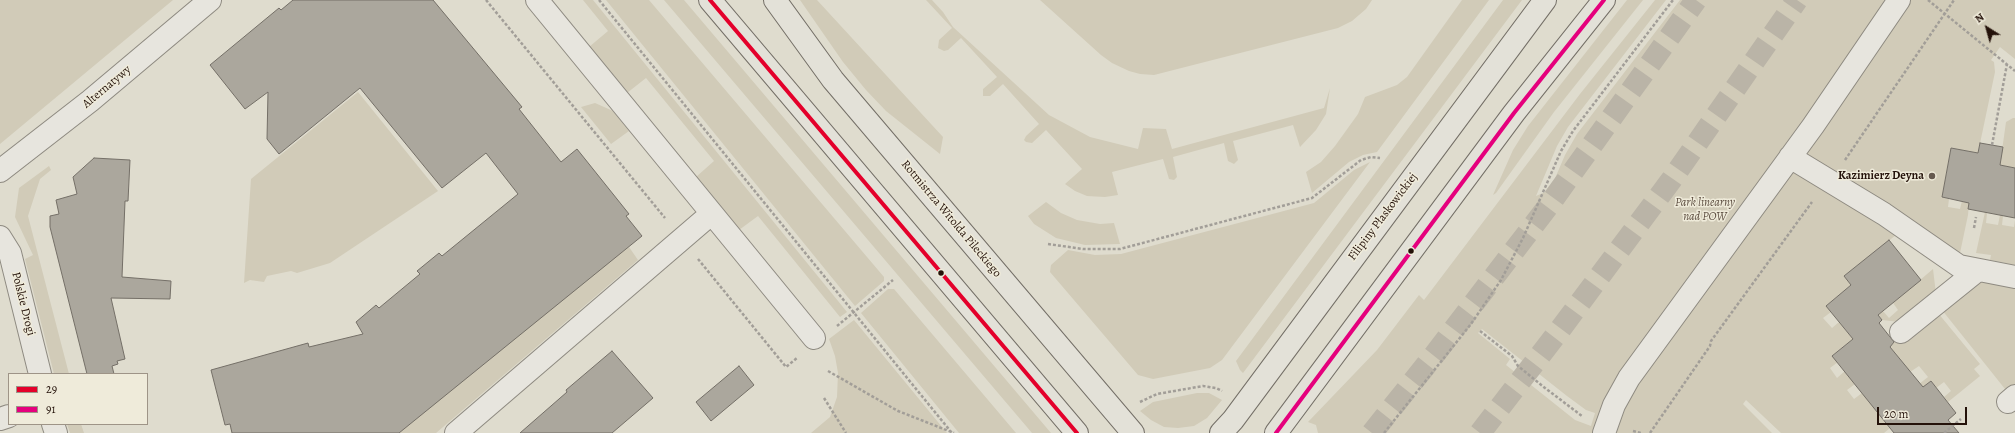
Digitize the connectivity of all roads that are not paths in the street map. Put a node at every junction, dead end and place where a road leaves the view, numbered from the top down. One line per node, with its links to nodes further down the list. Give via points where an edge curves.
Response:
1 (210, 0): 9 (street, Alternatywy, via 90,101)
2 (537, 0): 10 (street)
3 (710, 0): 19 (main road)
4 (775, 0): 20 (main road, Rotmistrza Witolda Pileckiego, via 833,80)
5 (1545, 0): 21 (main road, Filipiny Płaskowickiej)
6 (1604, 0): 22 (main road, via 1514,113)
7 (1899, 0): 8 (street)
8 (1790, 157): 12 (street, via 1884,214 1959,266); 17 (street, via 1629,378)
9 (0, 171)
10 (712, 214): 15 (street); 18 (street)
11 (0, 237): 16 (street, Polskie Drogi, via 10,254)
12 (1978, 270): 13 (street); 14 (street)
13 (2015, 277)
14 (1901, 332)
15 (814, 338)
16 (40, 373)
17 (1605, 428)
18 (456, 433)
19 (1077, 433)
20 (1133, 433)
21 (1221, 433)
22 (1276, 433)

